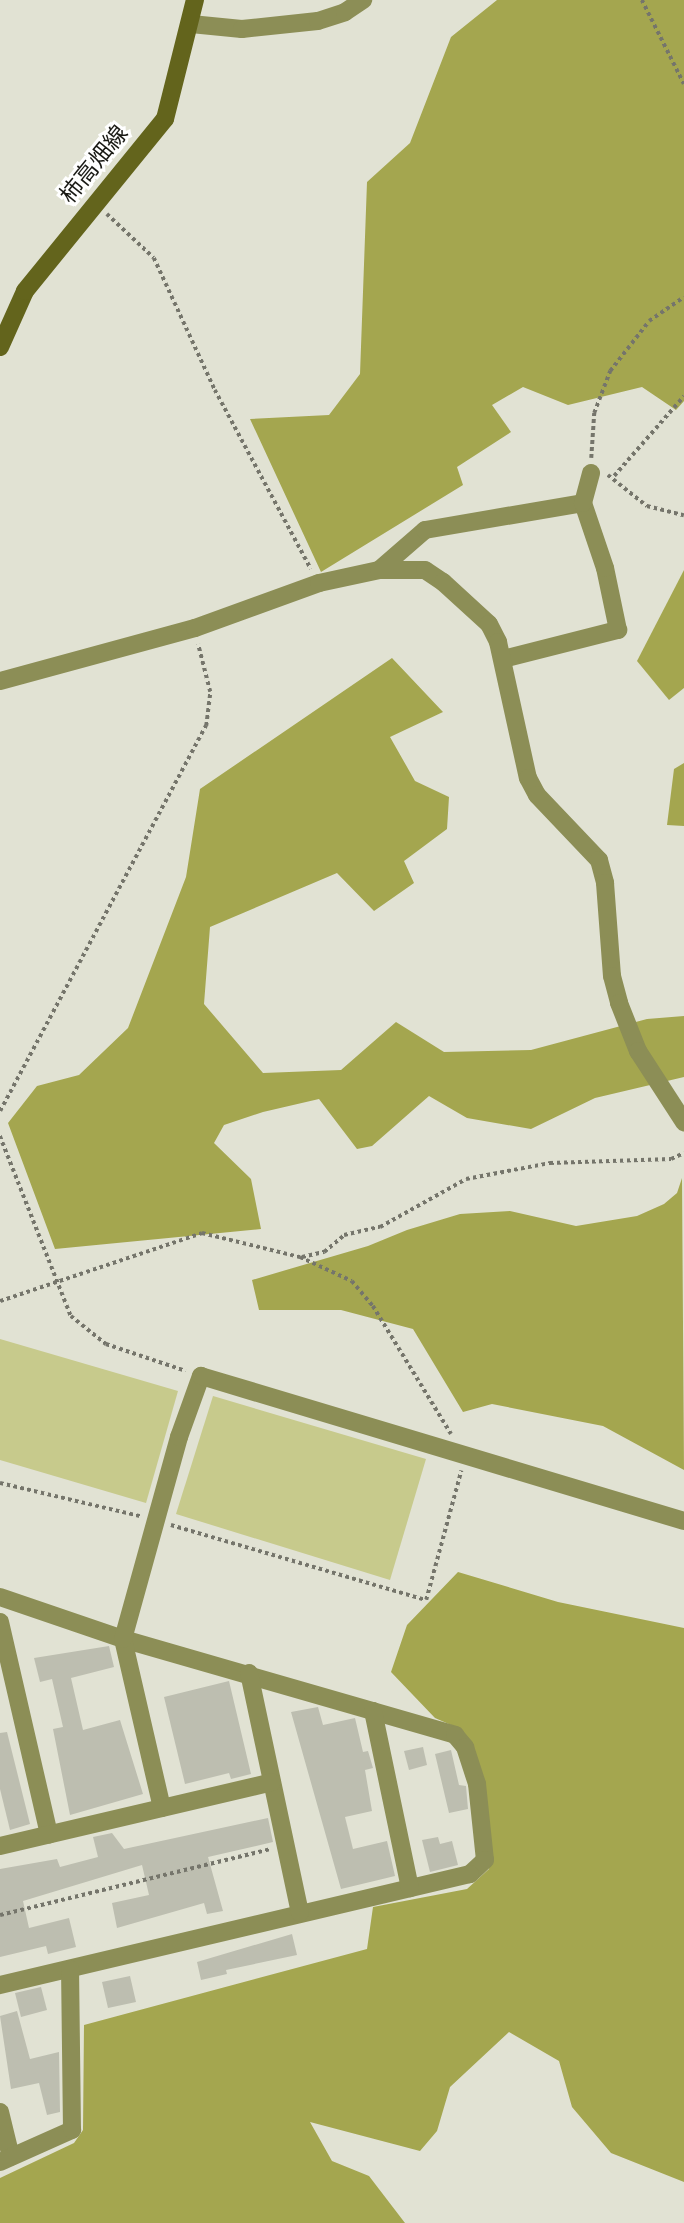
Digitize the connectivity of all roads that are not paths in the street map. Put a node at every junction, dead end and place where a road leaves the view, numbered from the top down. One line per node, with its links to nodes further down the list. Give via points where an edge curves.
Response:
1 (195, 0): 3 (main road, 柿高畑線)
2 (363, 0): 3 (street, via 318,21 242,29)
3 (191, 24): 4 (main road, 柿高畑線, via 165,119 24,291)
4 (0, 347)
5 (591, 472): 6 (street)
6 (583, 503): 7 (street, via 425,530); 8 (street, via 605,568 618,630)
7 (379, 570): 8 (street, via 425,570 443,582 489,624); 9 (street, via 319,583 195,628)
8 (503, 659): 10 (street, via 528,778 537,795 599,860 619,1003 638,1051)
9 (0, 681)
10 (684, 1122)
11 (684, 1521): 14 (street, via 201,1376)
12 (0, 1597): 14 (street)
13 (0, 1622): 19 (street)
14 (123, 1639): 15 (street); 18 (street)
15 (250, 1673): 16 (street); 17 (street)
16 (373, 1711): 21 (street); 21 (street, via 455,1735 468,1754 477,1784 485,1860 470,1874)
17 (272, 1782): 18 (street); 22 (street)
18 (162, 1808): 19 (street)
19 (49, 1834): 20 (street)
20 (0, 1846)
21 (410, 1888): 22 (street)
22 (300, 1913): 23 (street)
23 (71, 1969): 24 (street); 26 (street, via 72,2130)
24 (0, 1985)
25 (0, 2112): 26 (street)
26 (6, 2159)

